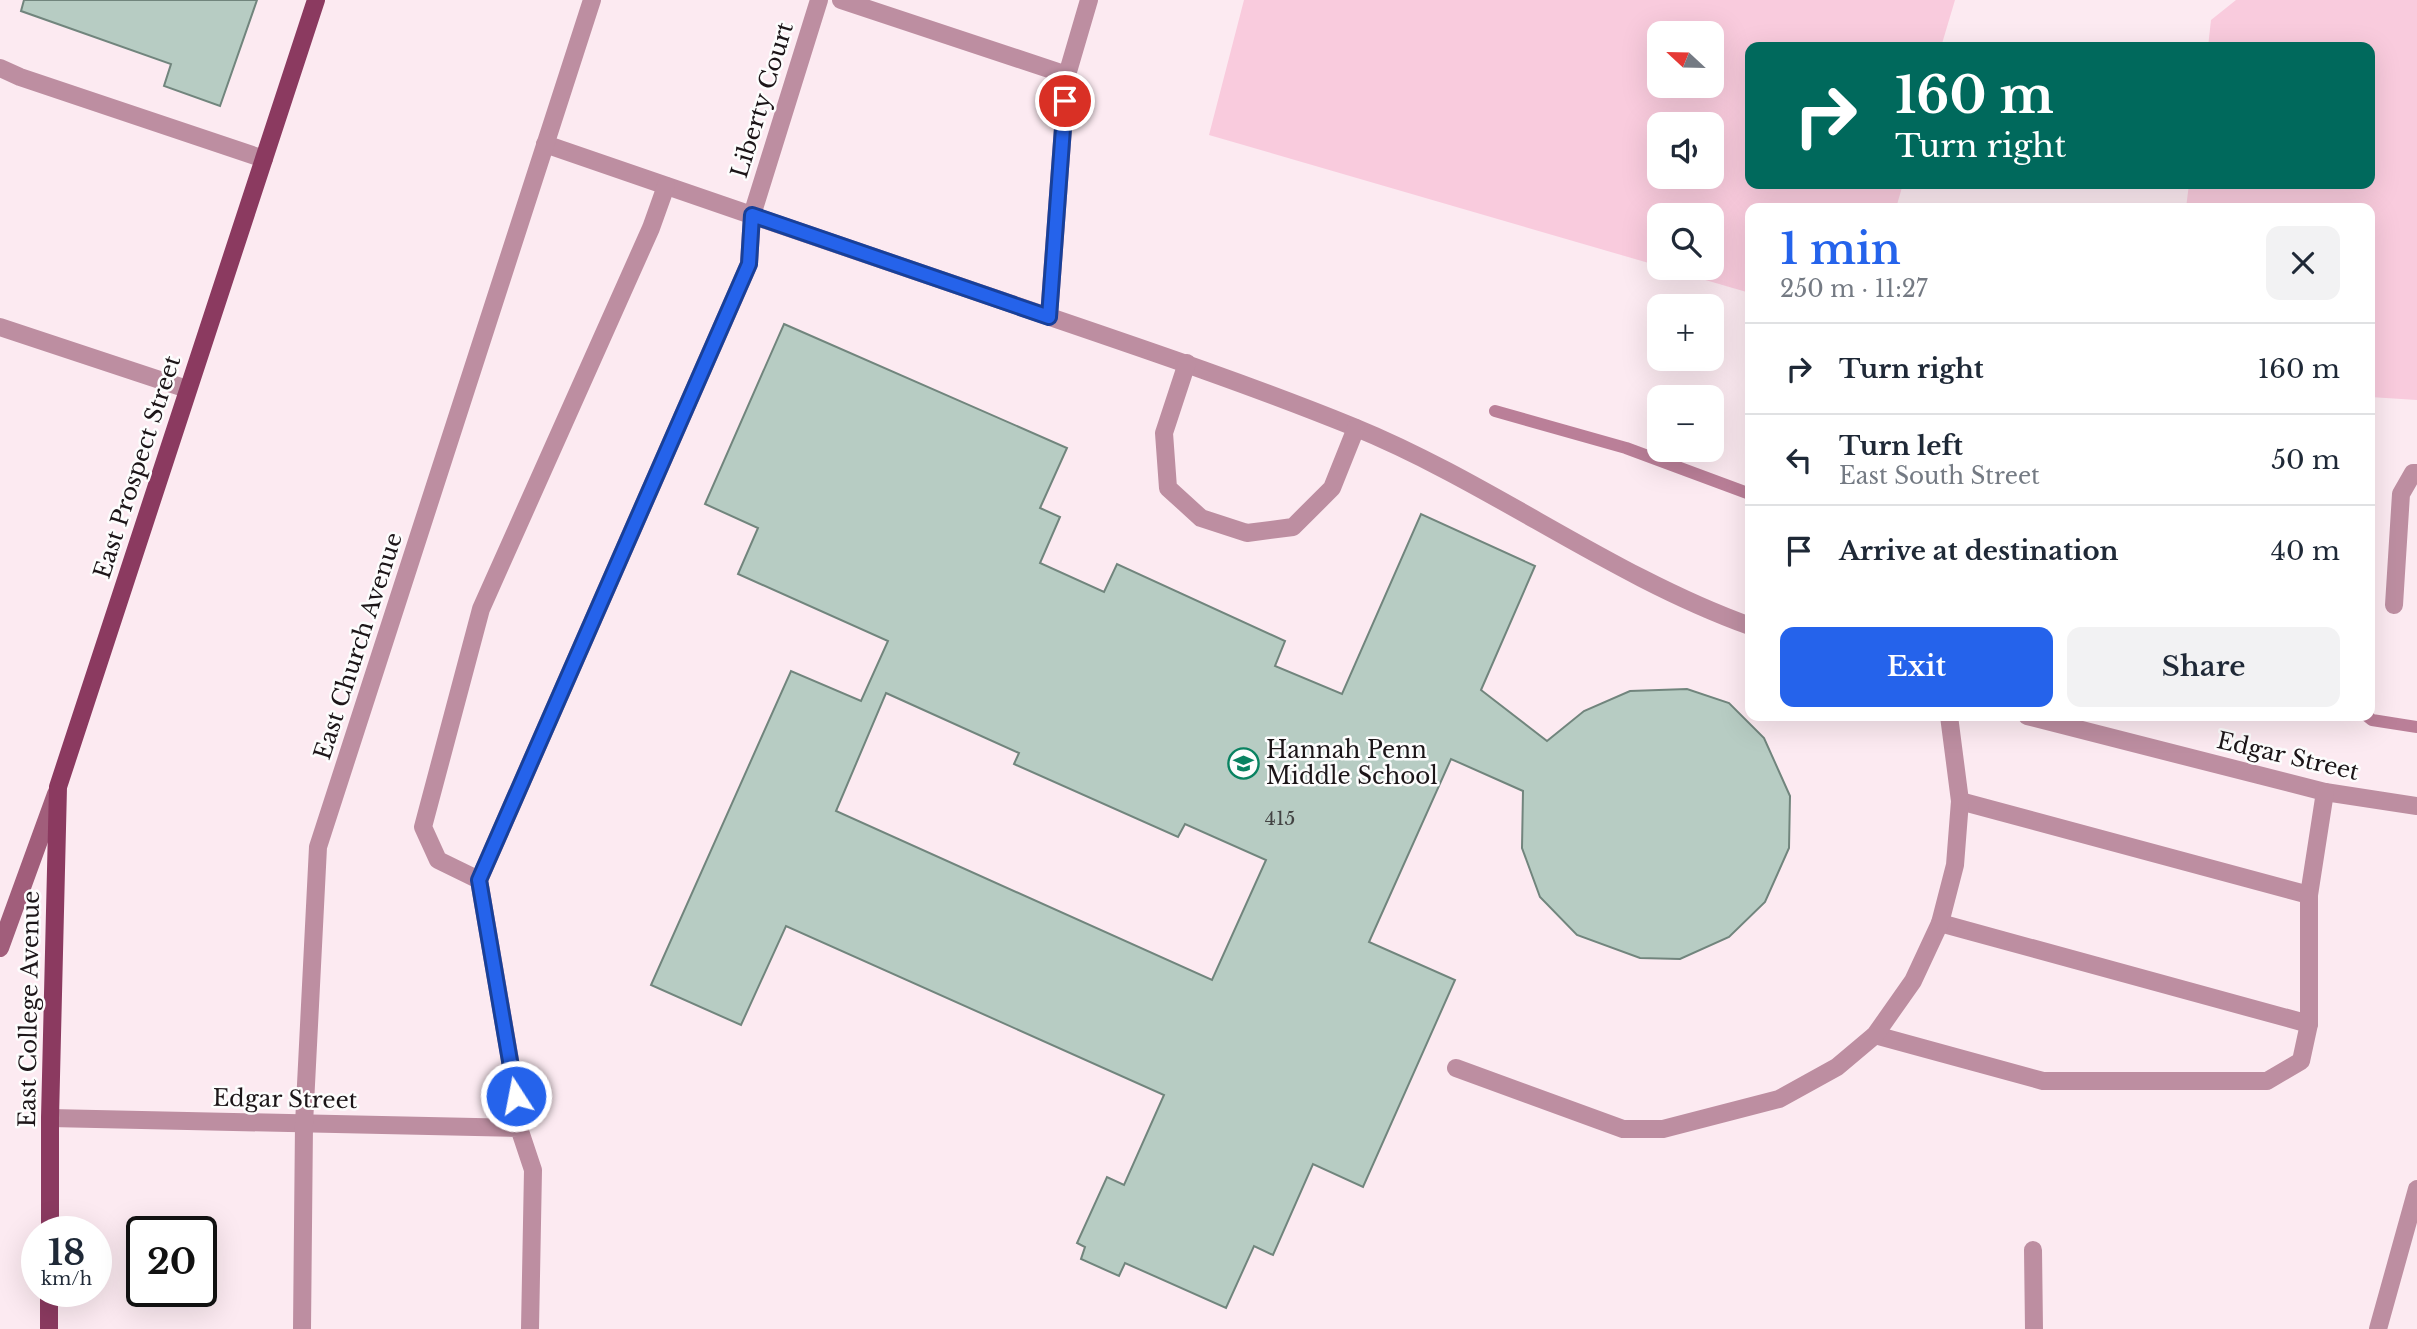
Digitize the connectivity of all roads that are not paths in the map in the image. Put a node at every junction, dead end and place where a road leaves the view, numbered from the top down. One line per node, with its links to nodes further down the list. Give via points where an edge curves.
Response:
1 (316, 0): 9 (main road, East Prospect Street)
2 (592, 0): 8 (street, East Church Avenue)
3 (819, 0): 11 (street, Liberty Court)
4 (841, 0): 7 (street)
5 (1089, 0): 7 (street)
6 (0, 68): 9 (street)
7 (1067, 75): 12 (street)
8 (545, 144): 10 (street); 34 (street, East Church Avenue, via 318,847)
9 (264, 159): 15 (main road, East Prospect Street)
10 (666, 186): 11 (street); 26 (street, via 478,622 423,827 438,860)
11 (752, 215): 12 (street); 26 (street, Liberty Court, via 749,264)
12 (1049, 317): 14 (street)
13 (0, 327): 15 (street)
14 (1187, 363): 16 (street); 16 (street, via 1164,433 1168,488 1201,518 1248,533 1293,527 1332,488)
15 (187, 389): 22 (main road, East Prospect Street)
16 (1356, 428): 19 (street, via 1459,475 1703,609)
17 (2417, 473): 18 (street, via 2401,494)
18 (2394, 605)
19 (1745, 624)
20 (1950, 721): 24 (street)
21 (2047, 721): 23 (street, Edgar Street)
22 (58, 788): 29 (street, East Prospect Street); 33 (main road, East College Avenue)
23 (2325, 792): 25 (street, Edgar Street); 27 (street)
24 (1960, 801): 27 (street); 28 (street, via 1955,865)
25 (2417, 806)
26 (479, 880): 35 (street)
27 (2309, 895): 30 (street)
28 (1940, 923): 30 (street); 31 (street, via 1913,981)
29 (0, 948)
30 (2309, 1024): 31 (street, via 2301,1061 2267,1081 2043,1081)
31 (1875, 1035): 32 (street, via 1838,1067 1779,1099 1663,1129 1623,1129)
32 (1456, 1068)
33 (50, 1118): 34 (street, Edgar Street); 37 (main road, East College Avenue)
34 (304, 1124): 35 (street, Edgar Street); 41 (street, East Church Avenue)
35 (519, 1128): 42 (street, via 533,1170)
36 (2417, 1189): 44 (street)
37 (50, 1216)
38 (2033, 1250): 43 (street)
39 (50, 1307): 40 (main road)
40 (49, 1329)
41 (302, 1329)
42 (530, 1329)
43 (2034, 1329)
44 (2378, 1329)

